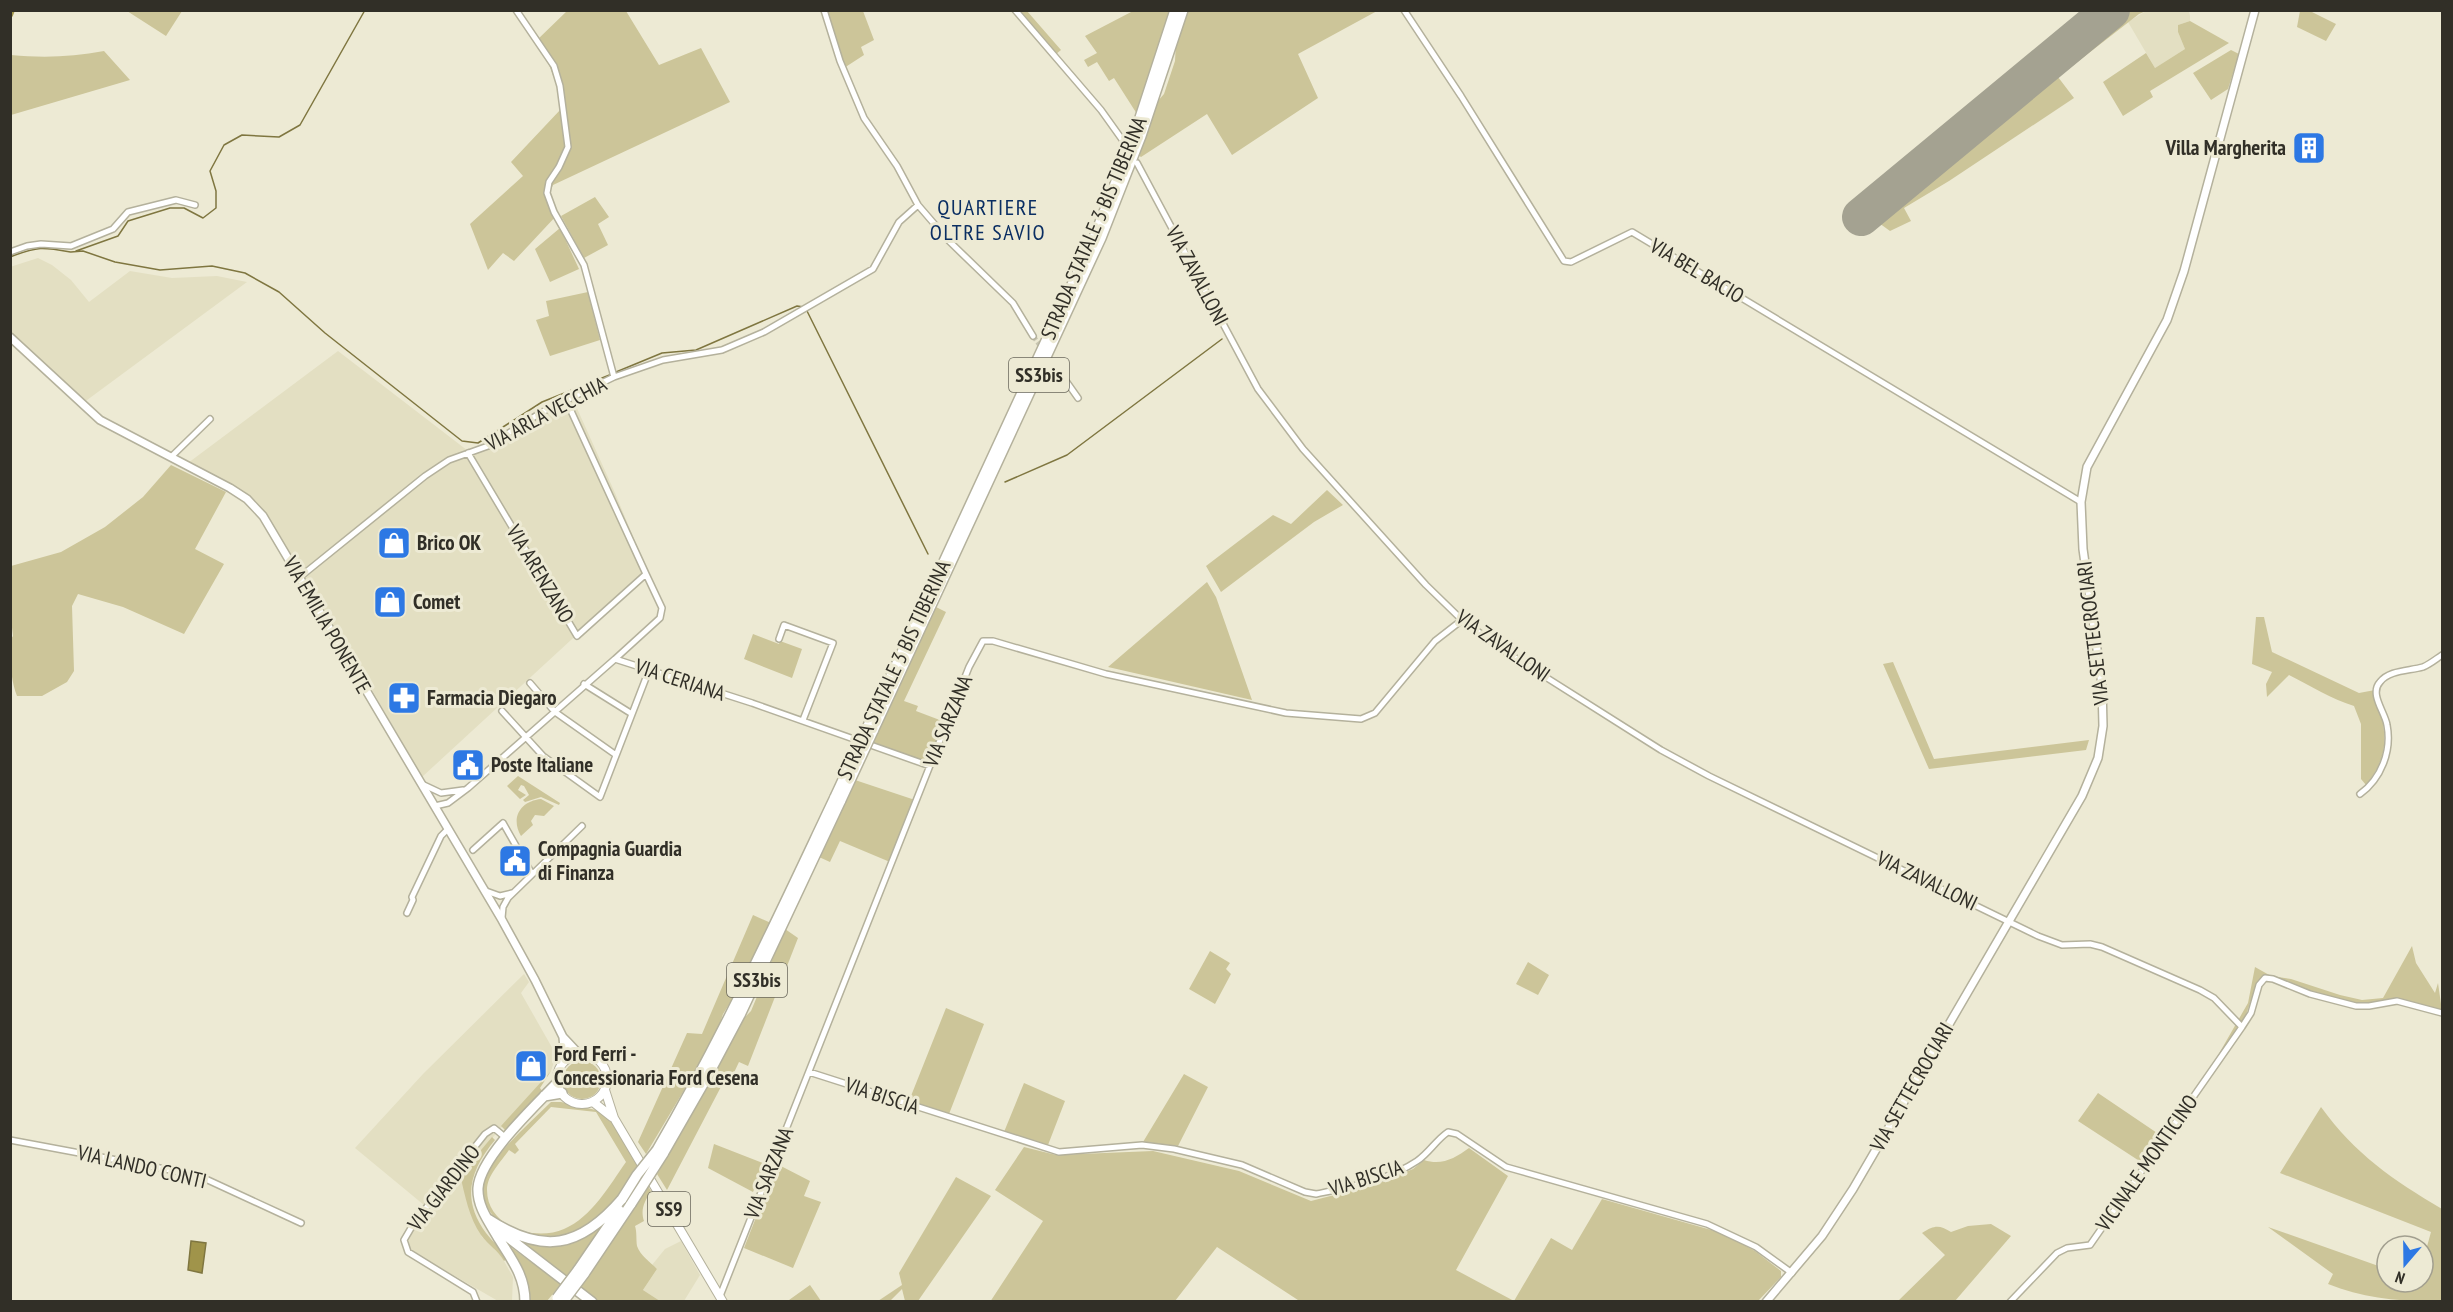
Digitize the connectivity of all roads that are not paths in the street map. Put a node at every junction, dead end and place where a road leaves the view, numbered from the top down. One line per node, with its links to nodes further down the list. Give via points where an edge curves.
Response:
1 (516, 10): 16 (street, via 554,66 560,86 568,147 547,193 584,265)
2 (824, 10): 11 (street, via 864,118)
3 (1015, 10): 8 (street)
4 (1175, 10): 36 (highway, STRADA STATALE 3 BIS TIBERINA / SS3bis, via 1135,133 1095,235)
5 (1183, 10): 36 (highway, STRADA STATALE 3 BIS TIBERINA / SS3bis, via 1141,136 1101,238)
6 (1404, 10): 22 (street, VIA BEL BACIO, via 1564,261 1571,262 1632,232)
7 (2255, 10): 22 (main road, VIA SETTECROCIARI, via 2168,320 2087,467)
8 (1126, 145)
9 (1137, 163): 25 (street, VIA ZAVALLONI, via 1258,389 1281,422)
10 (195, 205): 12 (street, via 176,200 128,212 108,232 71,246 40,244)
11 (918, 205): 13 (street, via 1020,310); 16 (street, VIA ARLA VECCHIA, via 899,222 873,269 809,308 722,350 663,360)
12 (10, 252)
13 (1033, 336)
14 (10, 338): 21 (main road, VIA EMILIA PONENTE, via 100,420)
15 (1054, 364): 17 (street)
16 (614, 377): 18 (street, VIA ARLA VECCHIA)
17 (1078, 398)
18 (566, 400): 20 (street, VIA ARLA VECCHIA, via 488,446); 23 (street)
19 (210, 419): 21 (street)
20 (468, 453): 23 (street, VIA ARENZANO, via 577,636); 24 (street, VIA ARLA VECCHIA, via 425,476)
21 (171, 458): 24 (main road, VIA EMILIA PONENTE, via 230,488 254,506)
22 (2080, 502): 56 (main road, VIA SETTECROCIARI, via 2102,685 2103,726 2098,758 2082,796)
23 (646, 574): 28 (street, via 662,608 660,618)
24 (300, 577): 40 (main road, VIA EMILIA PONENTE)
25 (1462, 620): 39 (street, VIA SARZANA, via 1435,641 1375,713 1361,719 1286,713 1106,674 983,641); 56 (street, VIA ZAVALLONI, via 1506,652 1680,760)
26 (779, 639): 35 (street, via 784,626 833,643)
27 (2442, 655): 43 (street, via 2424,666 2393,673 2378,683 2377,697 2388,725 2386,754 2375,778)
28 (615, 659): 29 (street, VIA CERIANA); 31 (street, VIA CERIANA)
29 (649, 670): 34 (street); 35 (street, VIA CERIANA)
30 (530, 683): 33 (street)
31 (584, 684): 33 (street, VIA CERIANA); 34 (street)
32 (502, 711): 37 (street)
33 (555, 712): 37 (street, VIA CERIANA); 38 (street)
34 (632, 714): 38 (street)
35 (803, 720): 39 (street, VIA CERIANA)
36 (870, 729): 71 (highway, STRADA STATALE 3 BIS TIBERINA / SS3bis, bridge, via 734,1011 660,1152 637,1175)
37 (526, 738): 38 (street, via 550,761 600,797); 41 (street, VIA CERIANA)
38 (616, 755)
39 (930, 766): 62 (street, VIA SARZANA)
40 (422, 783): 42 (street); 45 (main road, VIA EMILIA PONENTE)
41 (468, 788): 42 (street, VIA CERIANA); 44 (street, VIA CERIANA)
42 (444, 793): 45 (street)
43 (2360, 794)
44 (447, 803): 45 (street, VIA CERIANA); 46 (street)
45 (435, 805): 46 (main road, VIA EMILIA PONENTE)
46 (442, 818): 48 (main road, VIA EMILIA PONENTE)
47 (582, 826): 50 (street)
48 (448, 829): 51 (main road, VIA EMILIA PONENTE); 54 (street, via 441,836)
49 (473, 850): 50 (street, via 503,823)
50 (532, 874): 52 (street)
51 (485, 891): 52 (street); 53 (main road, VIA EMILIA PONENTE)
52 (507, 897): 53 (street); 55 (street)
53 (493, 905): 55 (main road, VIA EMILIA PONENTE)
54 (407, 913)
55 (502, 920): 59 (main road, VIA EMILIA PONENTE)
56 (2009, 921): 58 (street, VIA ZAVALLONI, via 2058,944 2102,947 2200,990 2214,998); 74 (main road, VIA SETTECROCIARI, via 1853,1189)
57 (2442, 1013): 58 (street, VICINALE MONTICINO, via 2397,1001 2356,1005 2268,978 2261,981)
58 (2242, 1027): 81 (street, VICINALE MONTICINO, via 2090,1245 2057,1252)
59 (563, 1037): 60 (main road, VIA EMILIA PONENTE); 61 (main road, VIA EMILIA PONENTE)
60 (579, 1054): 61 (main road); 64 (main road, via 590,1055 603,1065 607,1076)
61 (565, 1061): 63 (main road)
62 (809, 1072): 74 (street, VIA BISCIA, via 1059,1152 1142,1145 1174,1149 1242,1165 1316,1194 1401,1169 1417,1161 1448,1132 1506,1167 1707,1224 1756,1247); 75 (street, VIA SARZANA)
63 (558, 1082): 65 (main road); 66 (highway)
64 (605, 1090): 67 (main road); 68 (main road, SS9)
65 (562, 1093): 66 (highway); 67 (main road, via 576,1103)
66 (544, 1096): 69 (highway)
67 (593, 1102): 68 (main road, SS9)
68 (614, 1118): 75 (main road, SS9)
69 (506, 1138): 72 (highway, via 490,1158 478,1188); 77 (street, VIA GIARDINO, via 494,1128 485,1134 404,1240 408,1252 473,1292)
70 (10, 1140): 73 (street, VIA LANDO CONTI, via 197,1176)
71 (626, 1201): 72 (highway, via 589,1231 556,1242 526,1238); 76 (highway, bridge)
72 (486, 1218): 78 (highway, via 515,1262 523,1281); 79 (highway, via 510,1241)
73 (301, 1223)
74 (1792, 1273): 80 (main road, VIA SETTECROCIARI)
75 (721, 1299)
76 (560, 1301)
77 (477, 1302)
78 (525, 1302)
79 (592, 1302)
80 (1766, 1302)
81 (2010, 1302)

